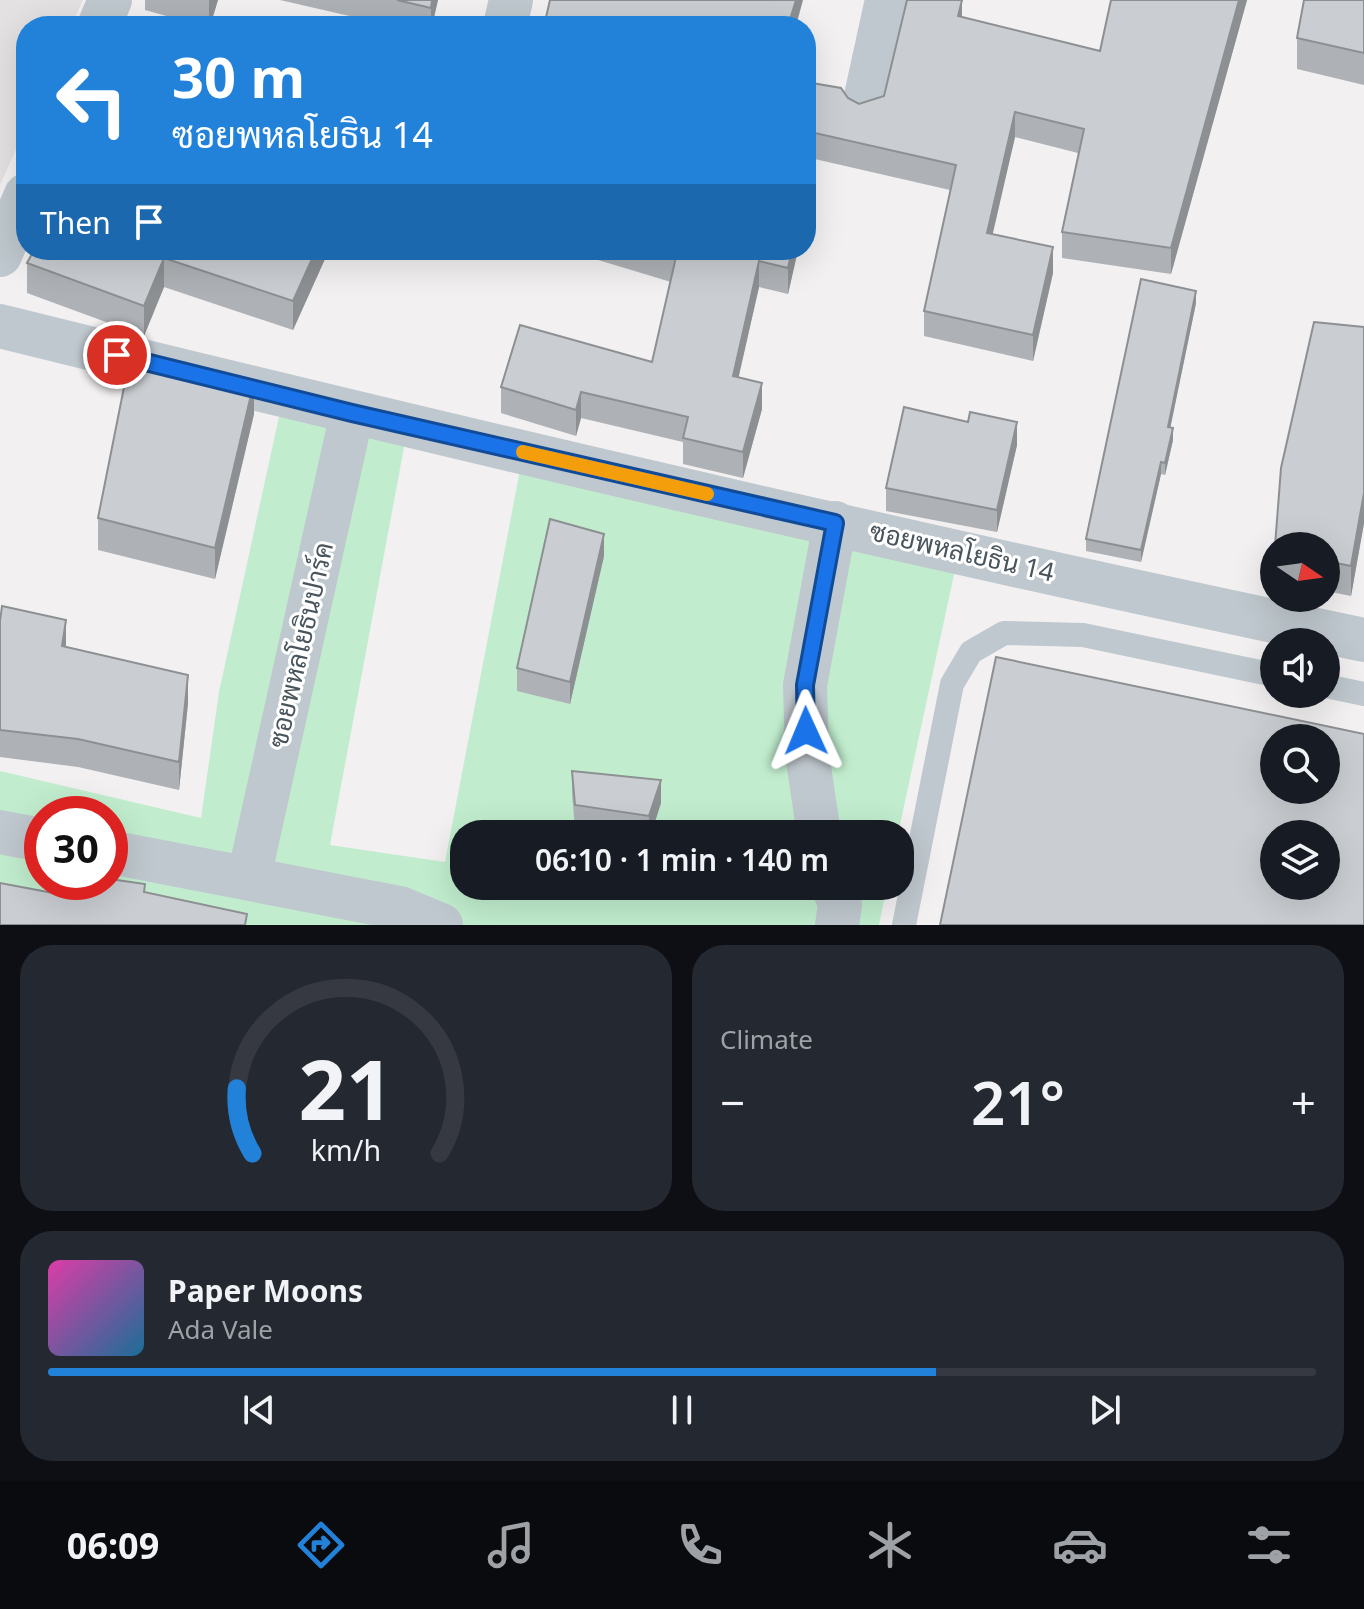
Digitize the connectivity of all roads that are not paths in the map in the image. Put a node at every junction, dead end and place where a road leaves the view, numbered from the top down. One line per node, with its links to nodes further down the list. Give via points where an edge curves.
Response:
1 (887, 0): 2 (street)
2 (864, 105)
3 (16, 218): 4 (street)
4 (0, 255)
5 (0, 326): 6 (street, ซอยพหลโยธิน 14)
6 (352, 413): 7 (street, ซอยพหลโยธิน 14); 16 (street, ซอยพหลโยธินปาร์ค)
7 (835, 523): 8 (street, ซอยพหลโยธิน 14); 12 (street, via 805,685 807,754)
8 (1364, 640)
9 (1260, 672): 20 (lane, via 1083,635 1004,633 971,652 952,684)
10 (1340, 689): 11 (lane)
11 (1364, 694)
12 (817, 820)
13 (0, 832): 14 (street)
14 (24, 837)
15 (128, 855): 16 (street)
16 (249, 877): 18 (street, via 400,908)
17 (838, 900): 19 (street)
18 (441, 925)
19 (837, 925)
20 (904, 925)

